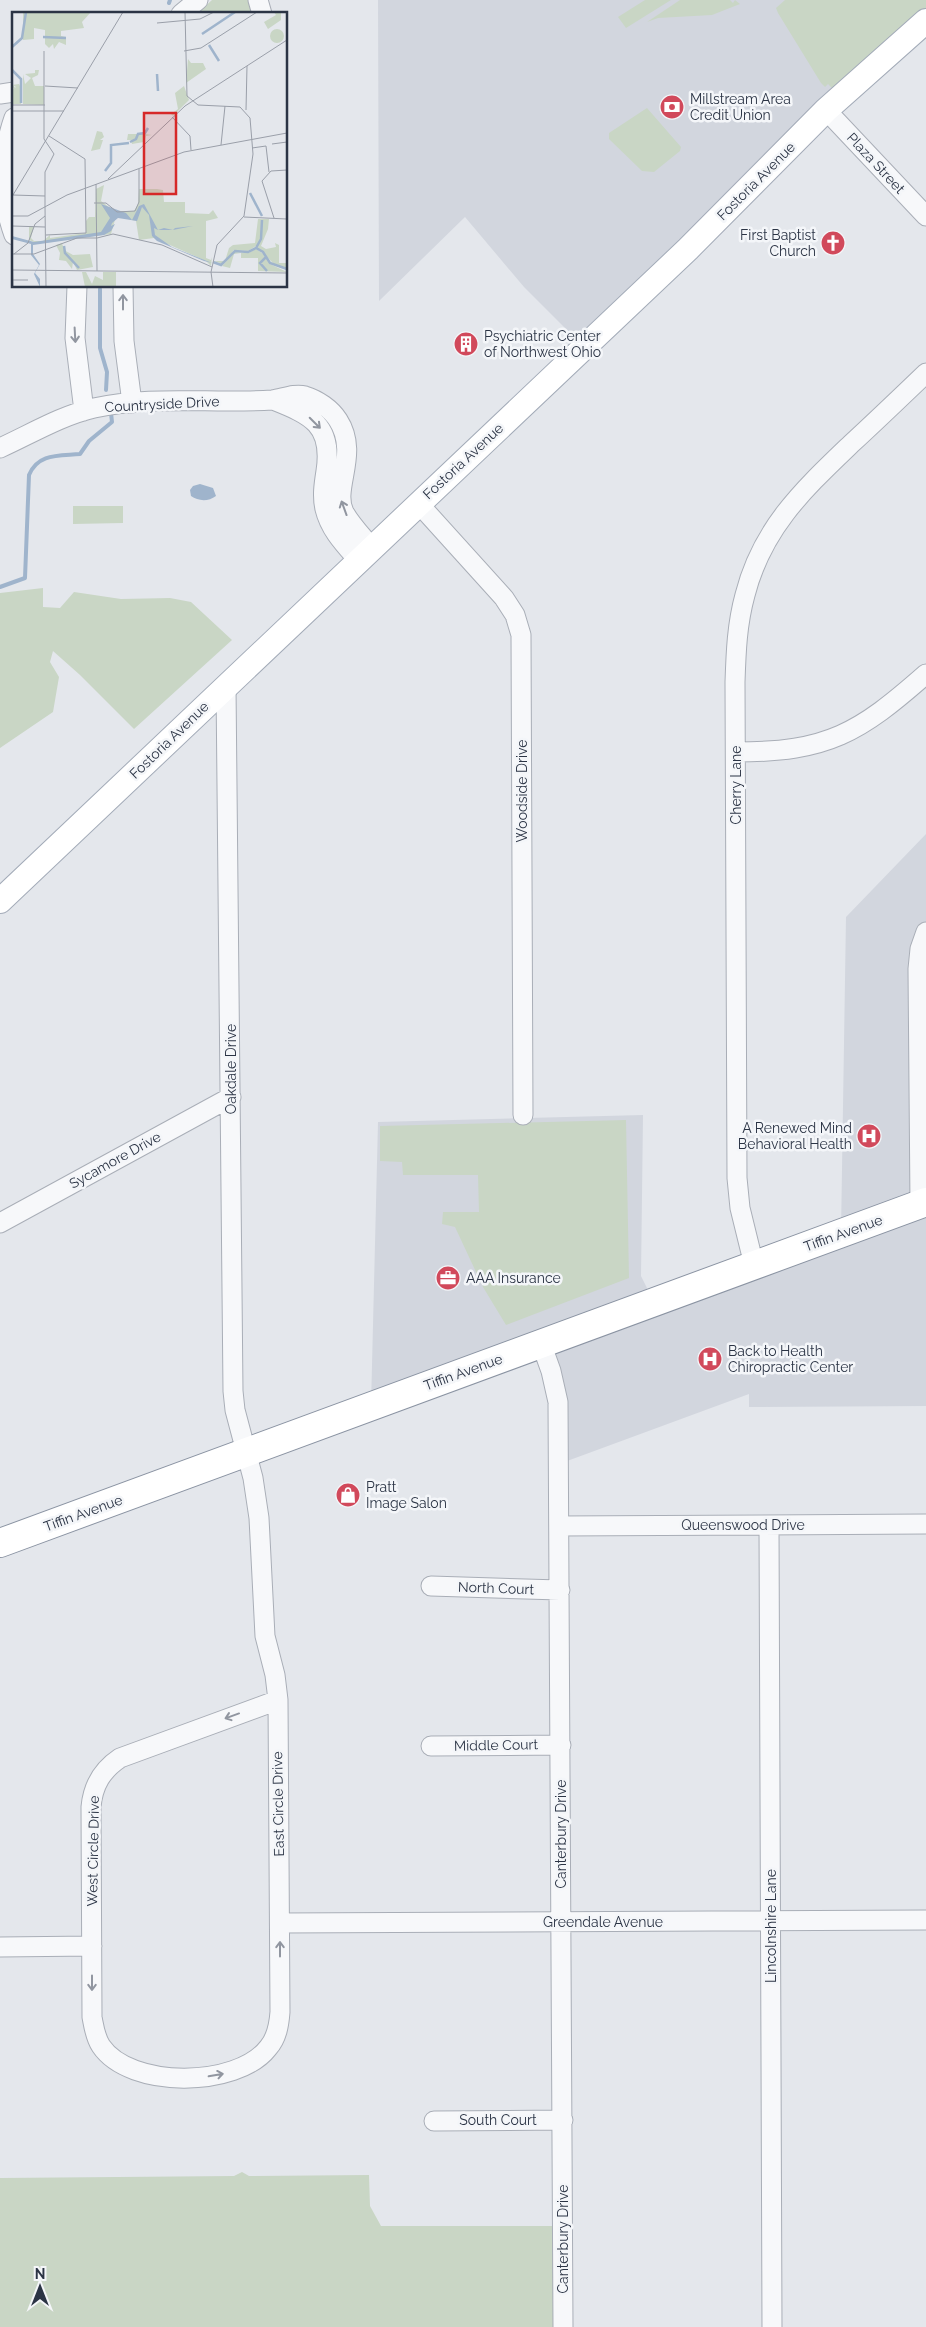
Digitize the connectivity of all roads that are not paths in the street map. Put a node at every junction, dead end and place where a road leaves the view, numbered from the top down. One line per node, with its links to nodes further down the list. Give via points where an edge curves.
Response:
1 (198, 0): 2 (street)
2 (183, 12)
3 (926, 21): 4 (main road, Fostoria Avenue)
4 (826, 110): 7 (street, Plaza Street); 15 (main road, Fostoria Avenue, via 682,254)
5 (12, 125): 6 (street, via 2,160)
6 (0, 197): 8 (street)
7 (926, 216)
8 (12, 231)
9 (77, 288): 13 (street, one-way to 13, via 75,338)
10 (123, 288): 12 (street, one-way to 10, via 124,341)
11 (926, 373): 19 (street, Cherry Lane, via 802,491 768,539 751,575 739,623)
12 (132, 403): 13 (street, Countryside Drive); 16 (street, Countryside Drive, via 273,400 308,416 323,430 328,450 323,490 325,510 333,529)
13 (84, 411): 14 (street, Countryside Drive)
14 (0, 448)
15 (419, 504): 16 (main road, Fostoria Avenue); 23 (street, Woodside Drive, via 504,598 515,615 521,635)
16 (365, 554): 18 (main road, Fostoria Avenue)
17 (926, 674): 19 (street, via 871,719 837,738 800,749)
18 (226, 686): 20 (main road, Fostoria Avenue); 22 (street, Oakdale Drive)
19 (736, 752): 26 (street, Cherry Lane, via 737,1178 740,1208)
20 (0, 901)
21 (926, 932): 24 (street, via 918,969)
22 (231, 1097): 25 (street, Sycamore Drive); 28 (street, Oakdale Drive, via 233,1391 235,1410)
23 (522, 1115)
24 (923, 1203): 26 (highway, Tiffin Avenue)
25 (0, 1223)
26 (754, 1265): 27 (highway, Tiffin Avenue)
27 (541, 1343): 28 (highway, Tiffin Avenue); 31 (street, Canterbury Drive, via 558,1402)
28 (248, 1450): 32 (highway, Tiffin Avenue); 35 (street, East Circle Drive, via 259,1518 265,1636)
29 (926, 1524): 30 (street, Queenswood Drive)
30 (769, 1525): 31 (street, Queenswood Drive); 39 (street, Lincolnshire Lane)
31 (559, 1526): 34 (street, Canterbury Drive)
32 (0, 1543)
33 (431, 1586): 34 (street, North Court)
34 (560, 1590): 36 (street, Canterbury Drive)
35 (278, 1700): 41 (street, East Circle Drive); 42 (street, West Circle Drive, one-way to 42, via 130,1754 105,1770 94,1787 91,1807)
36 (561, 1745): 37 (street, Middle Court); 40 (street, Canterbury Drive)
37 (431, 1746)
38 (926, 1920): 39 (street, Greendale Avenue)
39 (771, 1921): 40 (street, Greendale Avenue); 48 (street, Lincolnshire Lane)
40 (561, 1922): 41 (street, Greendale Avenue); 45 (street, Canterbury Drive)
41 (280, 1923): 44 (street, East Circle Drive, one-way to 41, via 229,2072 255,2060 269,2048 279,2022)
42 (92, 1946): 43 (street); 44 (street, West Circle Drive, one-way to 44, via 92,2017 100,2045 123,2065)
43 (0, 1947)
44 (167, 2077)
45 (563, 2120): 46 (street, South Court); 47 (street, Canterbury Drive)
46 (434, 2121)
47 (563, 2327)
48 (772, 2327)

